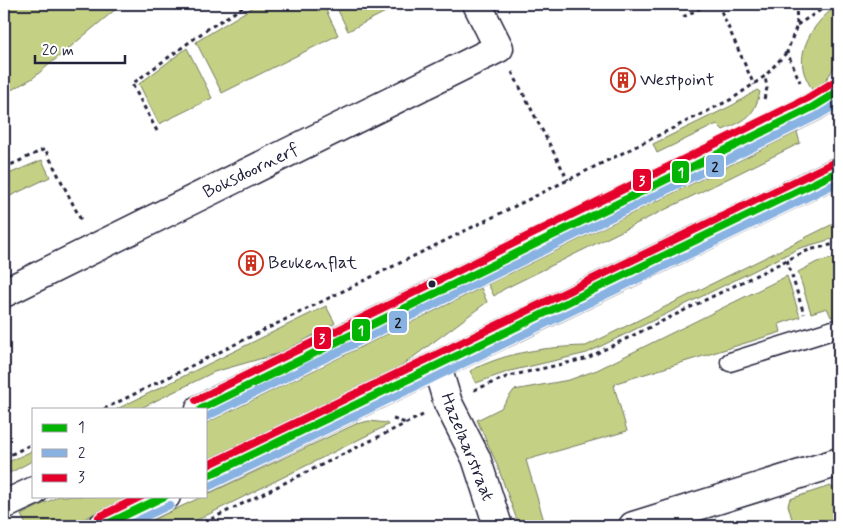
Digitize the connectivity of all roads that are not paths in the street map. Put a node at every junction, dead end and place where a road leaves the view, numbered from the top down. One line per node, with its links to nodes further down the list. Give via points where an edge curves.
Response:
1 (477, 4): 4 (street, Boksdoornerf, via 499,48)
2 (839, 91): 8 (street, via 813,107)
3 (839, 171): 7 (street)
4 (4, 293)
5 (839, 328): 6 (lane)
6 (730, 362)
7 (437, 367): 10 (street); 15 (street, Hazelaarstraat, via 448,403 476,458)
8 (202, 408)
9 (839, 462): 16 (street)
10 (208, 476)
11 (32, 491): 13 (street)
12 (162, 498): 14 (street)
13 (4, 505)
14 (103, 526)
15 (498, 526)
16 (633, 526)

